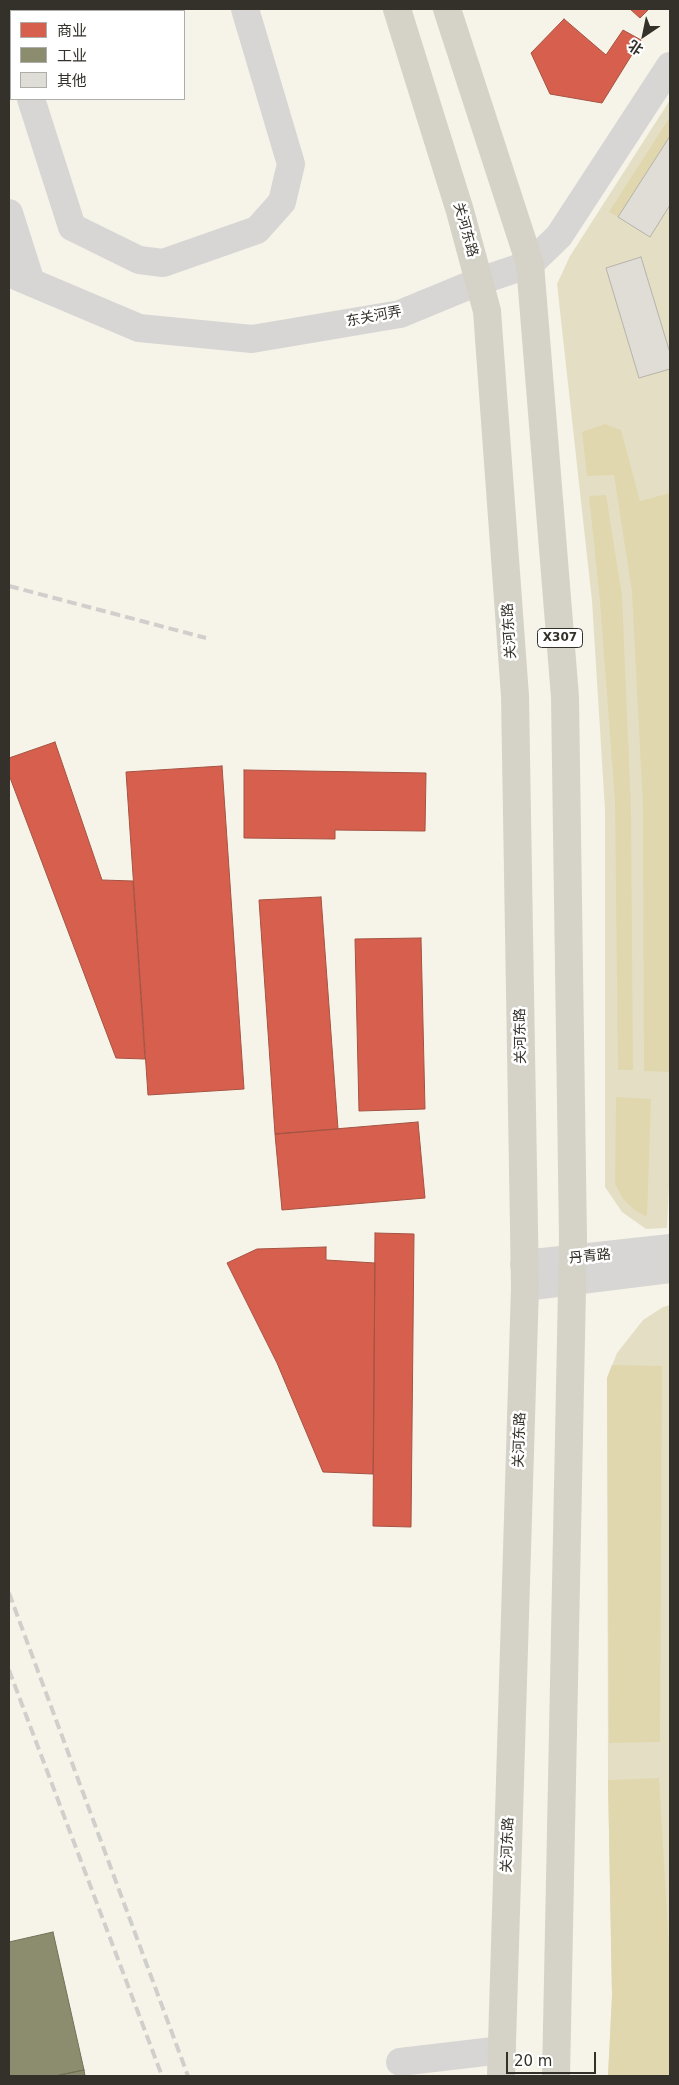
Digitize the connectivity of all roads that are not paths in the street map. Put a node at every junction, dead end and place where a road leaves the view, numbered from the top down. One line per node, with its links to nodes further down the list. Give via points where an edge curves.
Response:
1 (245, 9): 5 (street, via 291,164 282,202 256,230 163,263 139,260 72,227)
2 (397, 9): 9 (main road, 关河东路)
3 (447, 9): 7 (main road, X307)
4 (670, 66): 7 (street, 东关河弄, via 559,236)
5 (31, 100)
6 (9, 213): 8 (street)
7 (530, 264): 9 (street, 东关河弄); 11 (main road, X307, via 565,697)
8 (20, 278): 9 (street, 东关河弄, via 139,328 252,339 400,314)
9 (480, 281): 12 (main road, 关河东路, via 487,312 515,696)
10 (663, 1259): 11 (street, 丹青路)
11 (572, 1270): 12 (street, 丹青路); 17 (main road)
12 (525, 1276): 13 (main road, 关河东路)
13 (502, 2050): 15 (street); 16 (main road, 关河东路)
14 (400, 2062): 15 (street)
15 (462, 2065)
16 (501, 2076)
17 (556, 2076)

